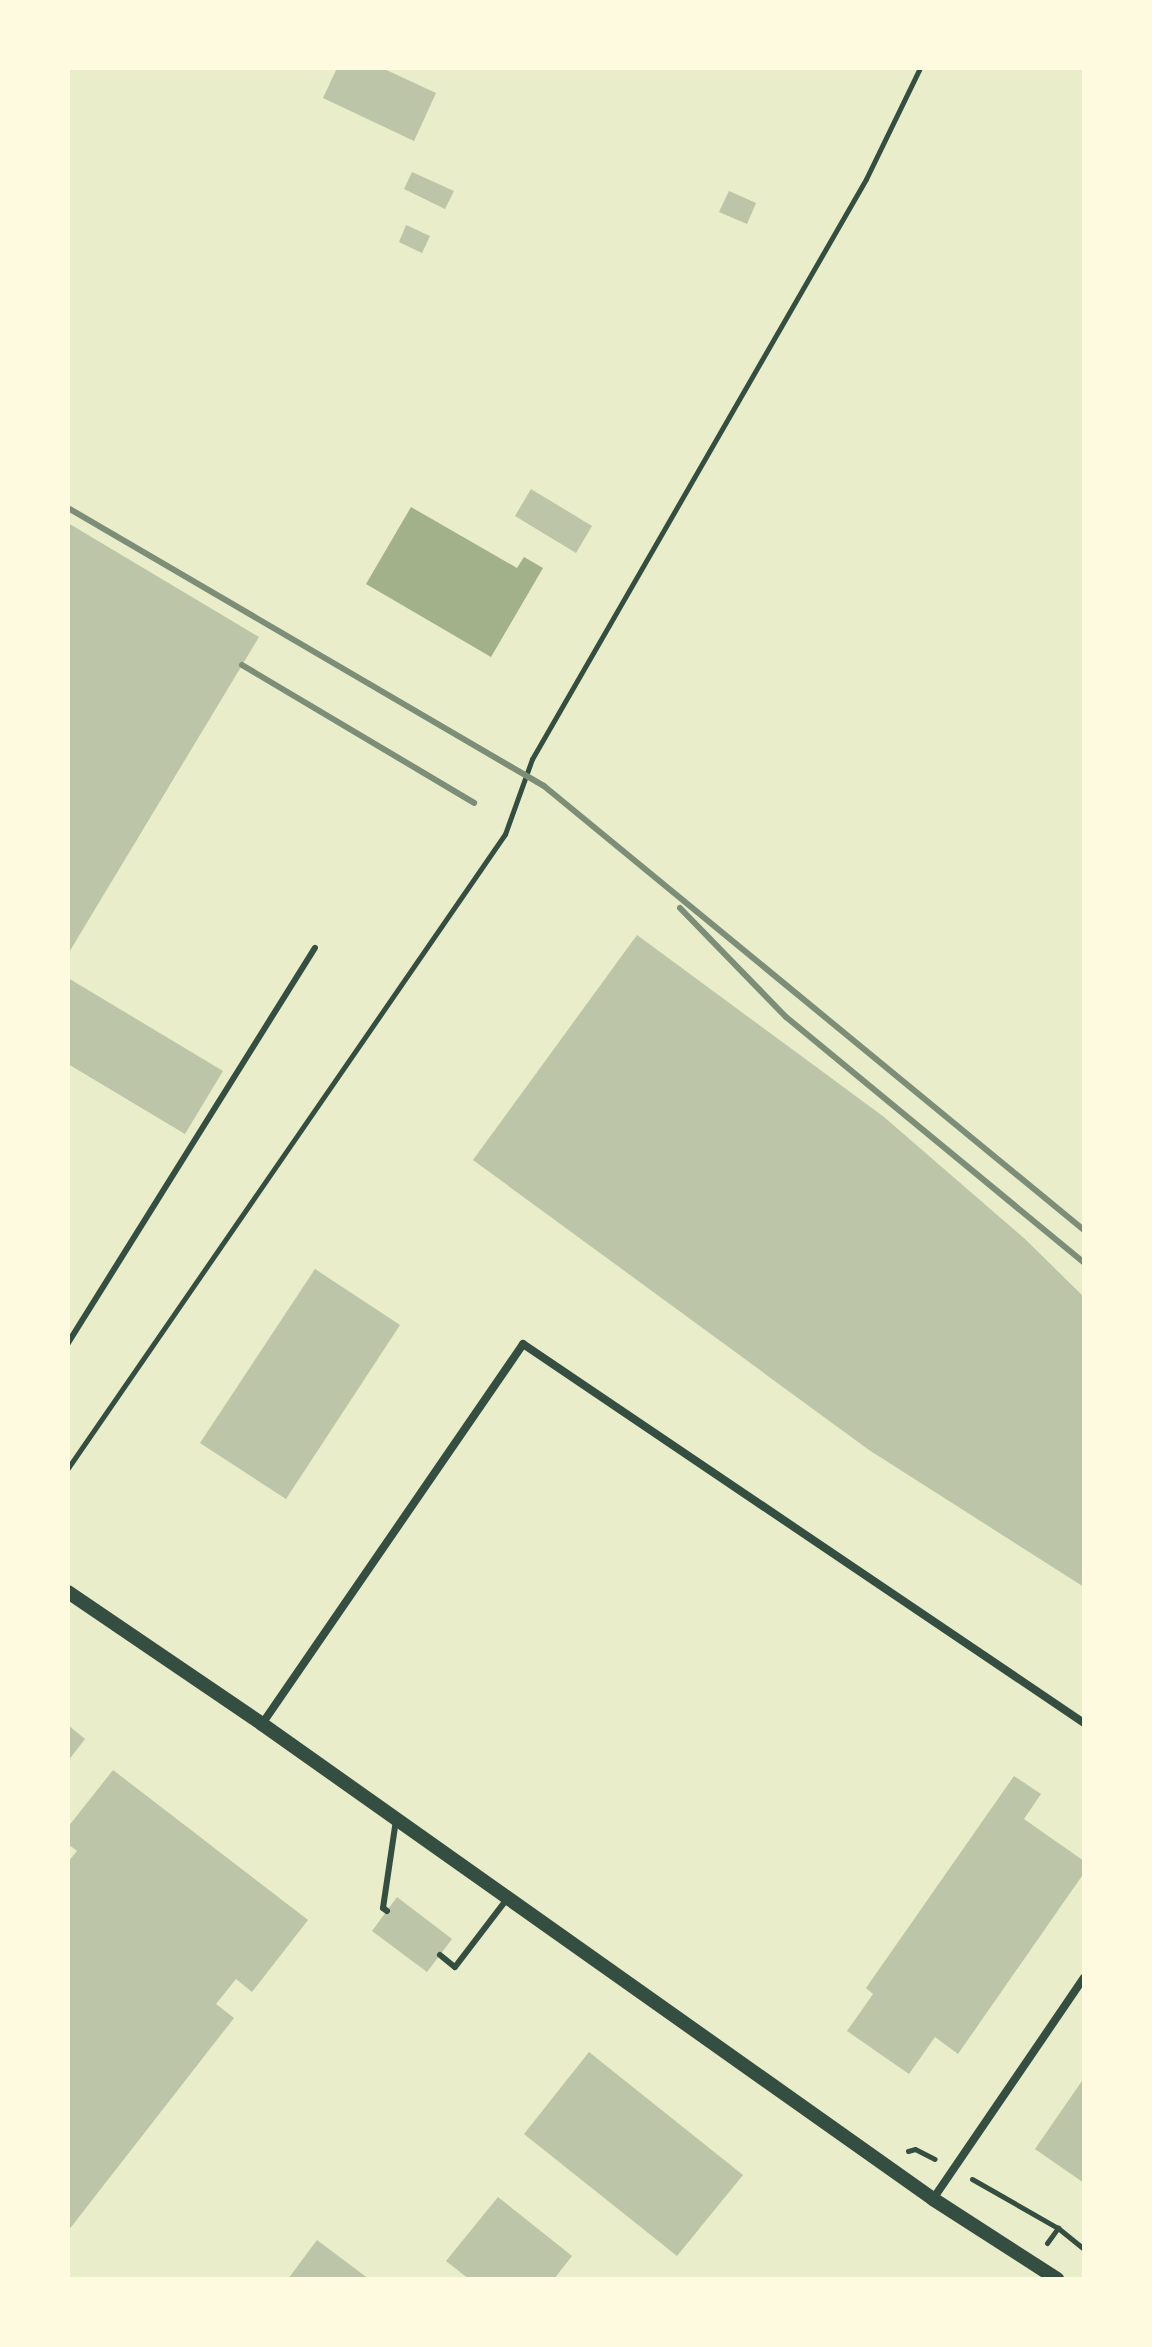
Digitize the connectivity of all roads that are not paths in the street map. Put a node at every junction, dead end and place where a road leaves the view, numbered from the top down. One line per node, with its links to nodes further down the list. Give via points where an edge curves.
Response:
1 (315, 948): 2 (lane)
2 (68, 1343)
3 (68, 1592): 5 (street)
4 (1084, 1723): 5 (street, via 523,1344)
5 (262, 1724): 6 (street)
6 (396, 1820): 7 (street); 8 (lane, via 383,1908)
7 (507, 1899): 9 (lane, via 455,1967); 11 (street)
8 (387, 1911)
9 (440, 1955)
10 (1084, 1978): 11 (street)
11 (933, 2199): 12 (street)
12 (1057, 2279)

